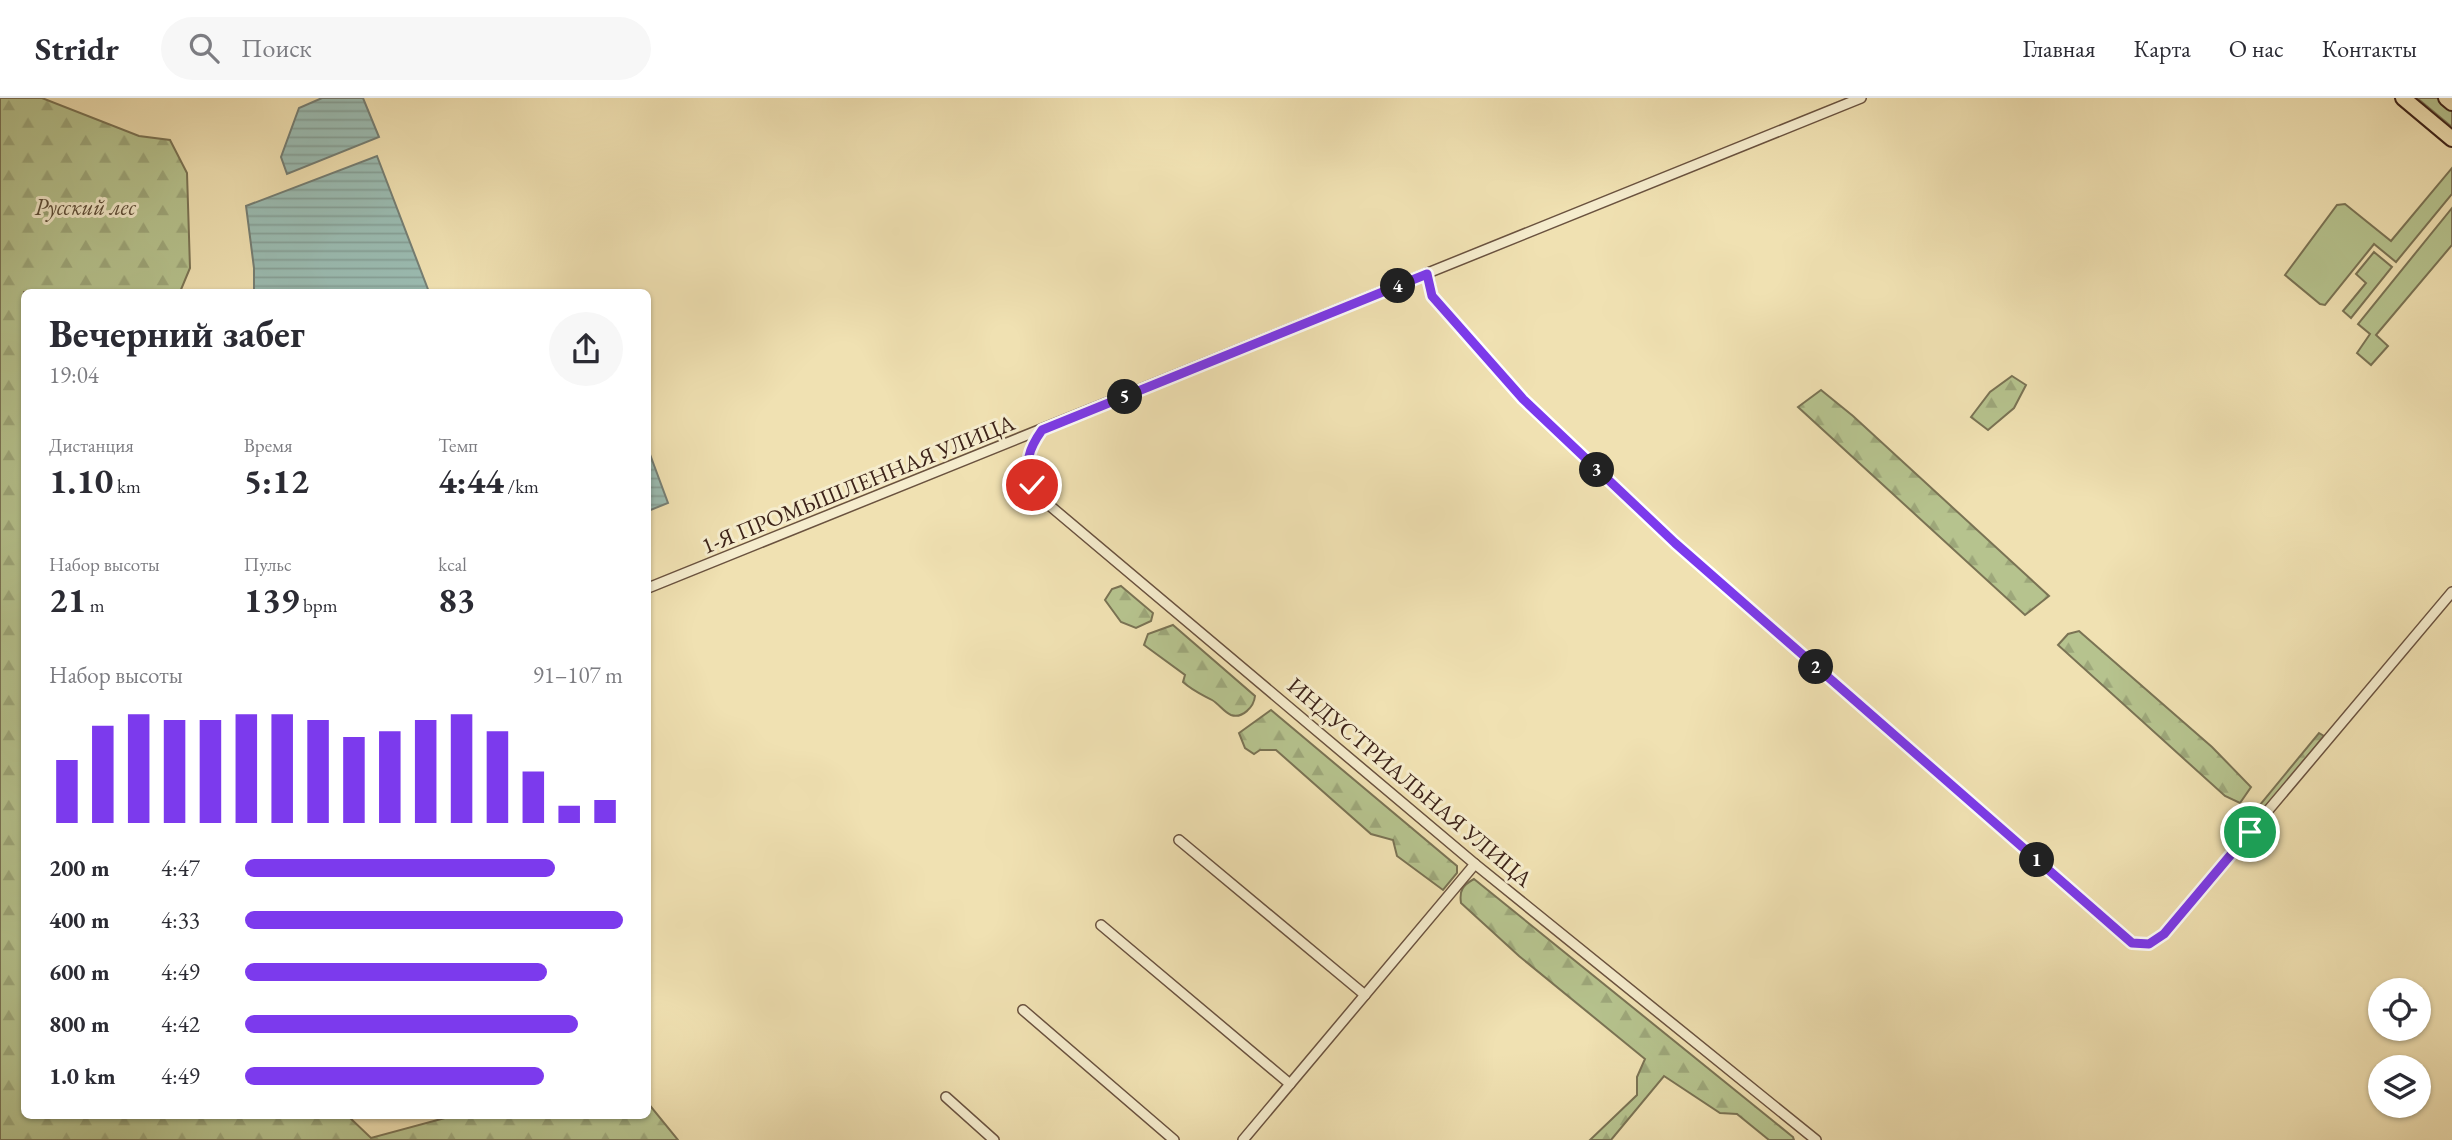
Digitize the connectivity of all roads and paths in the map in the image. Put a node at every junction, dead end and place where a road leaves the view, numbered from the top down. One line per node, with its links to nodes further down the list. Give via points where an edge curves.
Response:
1 (1861, 98): 6 (street, 1-Я ПРОМЫШЛЕННАЯ УЛИЦА)
2 (2403, 98): 5 (main road)
3 (2446, 98): 4 (main road)
4 (2452, 103)
5 (2452, 139)
6 (1427, 274): 7 (street, 1-Я ПРОМЫШЛЕННАЯ УЛИЦА); 9 (street, via 1432,296 1529,406 1675,543 2132,943 2149,944 2164,934)
7 (1042, 430): 8 (street, 1-Я ПРОМЫШЛЕННАЯ УЛИЦА); 11 (street, ИНДУСТРИАЛЬНАЯ УЛИЦА, via 1029,449 1027,466 1032,485 1049,505)
8 (651, 588)
9 (2452, 592)
10 (1179, 840): 13 (street)
11 (1475, 864): 13 (street); 20 (street, ИНДУСТРИАЛЬНАЯ УЛИЦА)
12 (1101, 925): 15 (street)
13 (1365, 995): 15 (street)
14 (1023, 1010): 18 (street)
15 (1290, 1084): 19 (street)
16 (946, 1097): 17 (street)
17 (995, 1140)
18 (1174, 1140)
19 (1243, 1140)
20 (1815, 1140)

